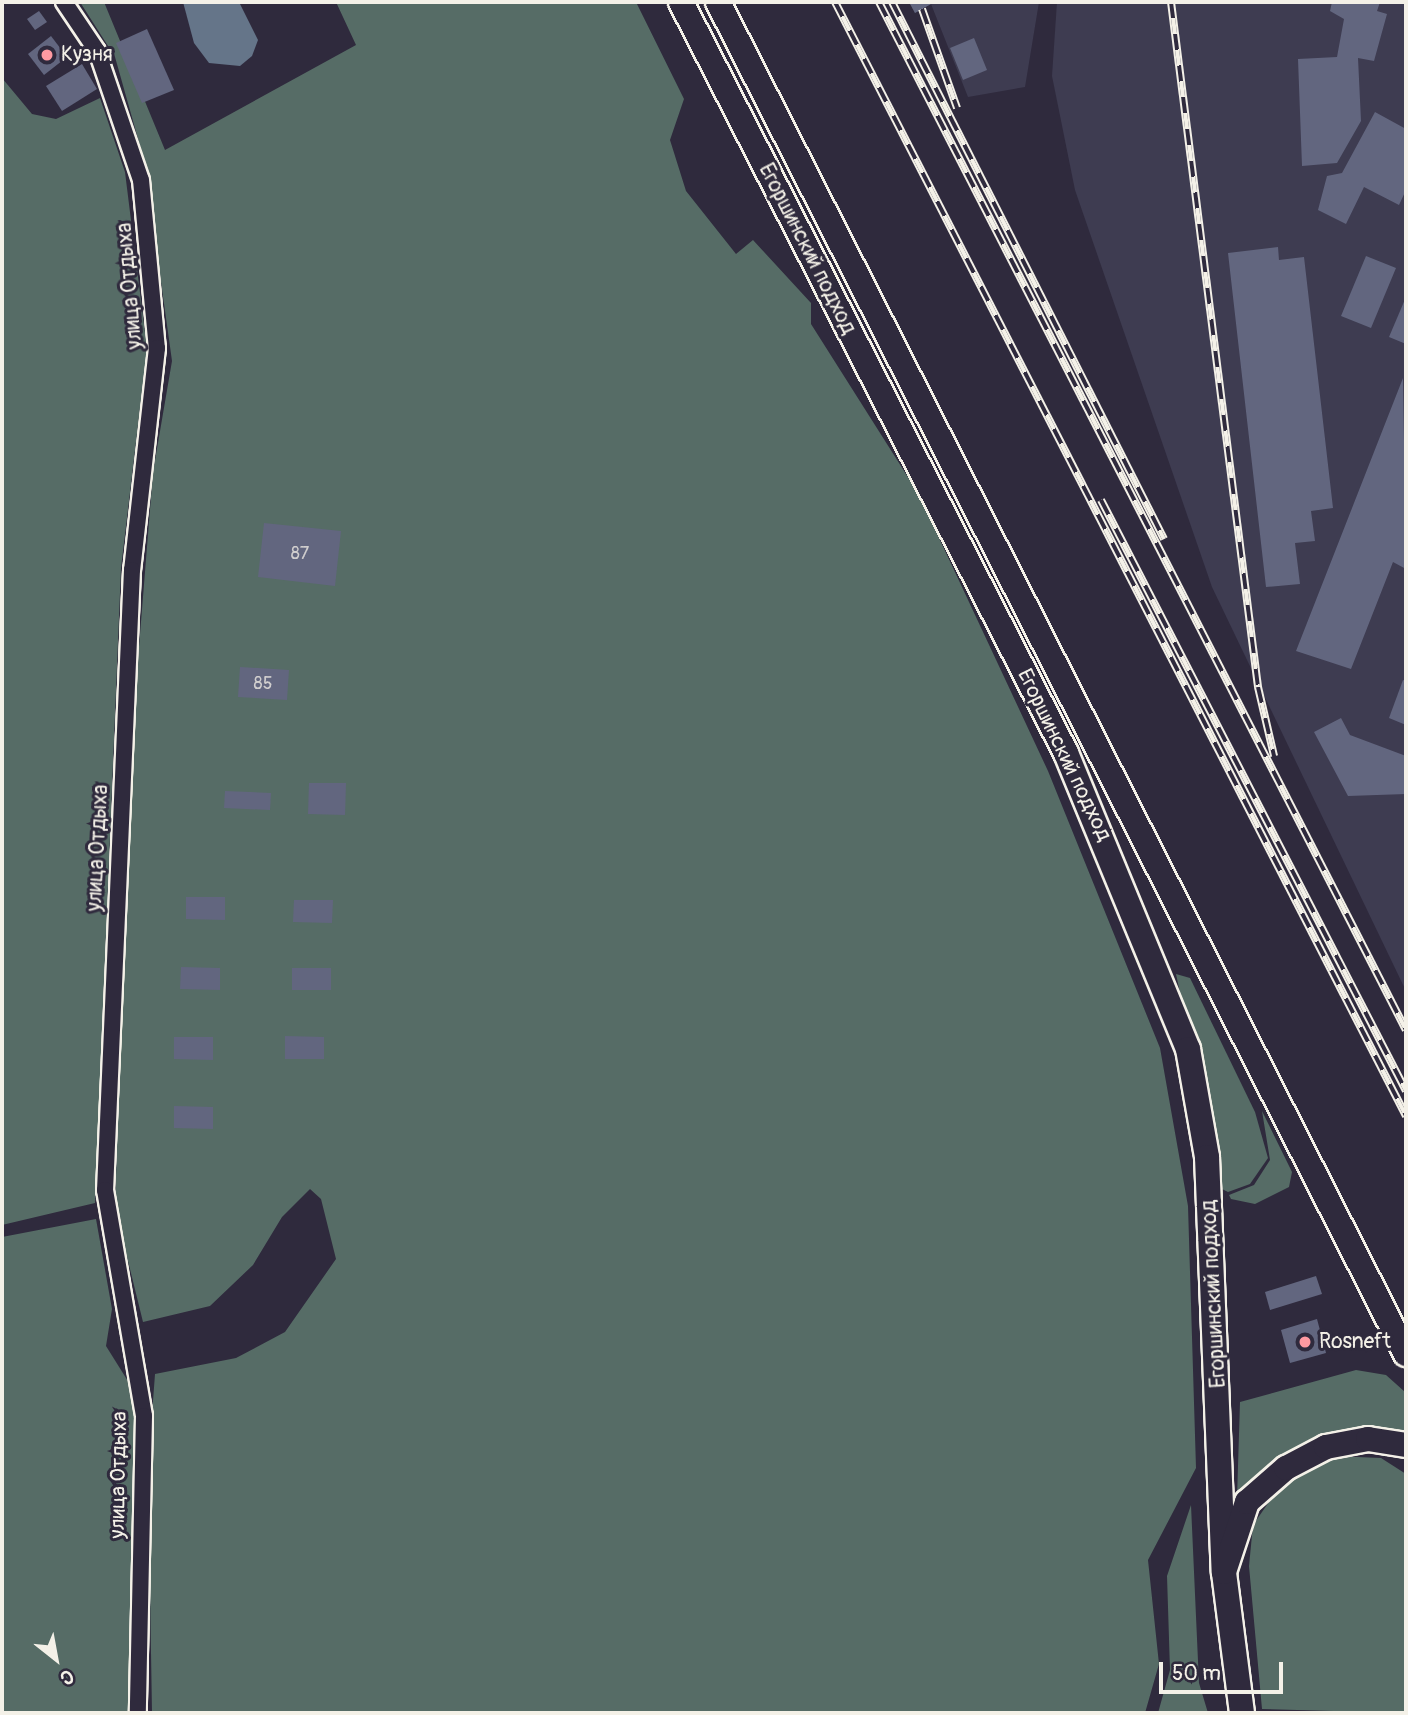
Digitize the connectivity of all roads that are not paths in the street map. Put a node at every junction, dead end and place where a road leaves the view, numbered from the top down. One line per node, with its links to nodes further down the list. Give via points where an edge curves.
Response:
1 (64, 2): 7 (street, улица Отдыха, via 97,51 141,180 158,348 132,570 105,1190 144,1416)
2 (681, 2): 6 (main road, Егоршинский подход, via 1066,753 1188,1049 1207,1157)
3 (718, 2): 4 (main road, Егоршинский подход)
4 (1406, 1354)
5 (1406, 1445): 6 (main road, via 1349,1440 1286,1468 1247,1502)
6 (1224, 1572): 8 (main road, Егоршинский подход)
7 (138, 1713)
8 (1242, 1713)

